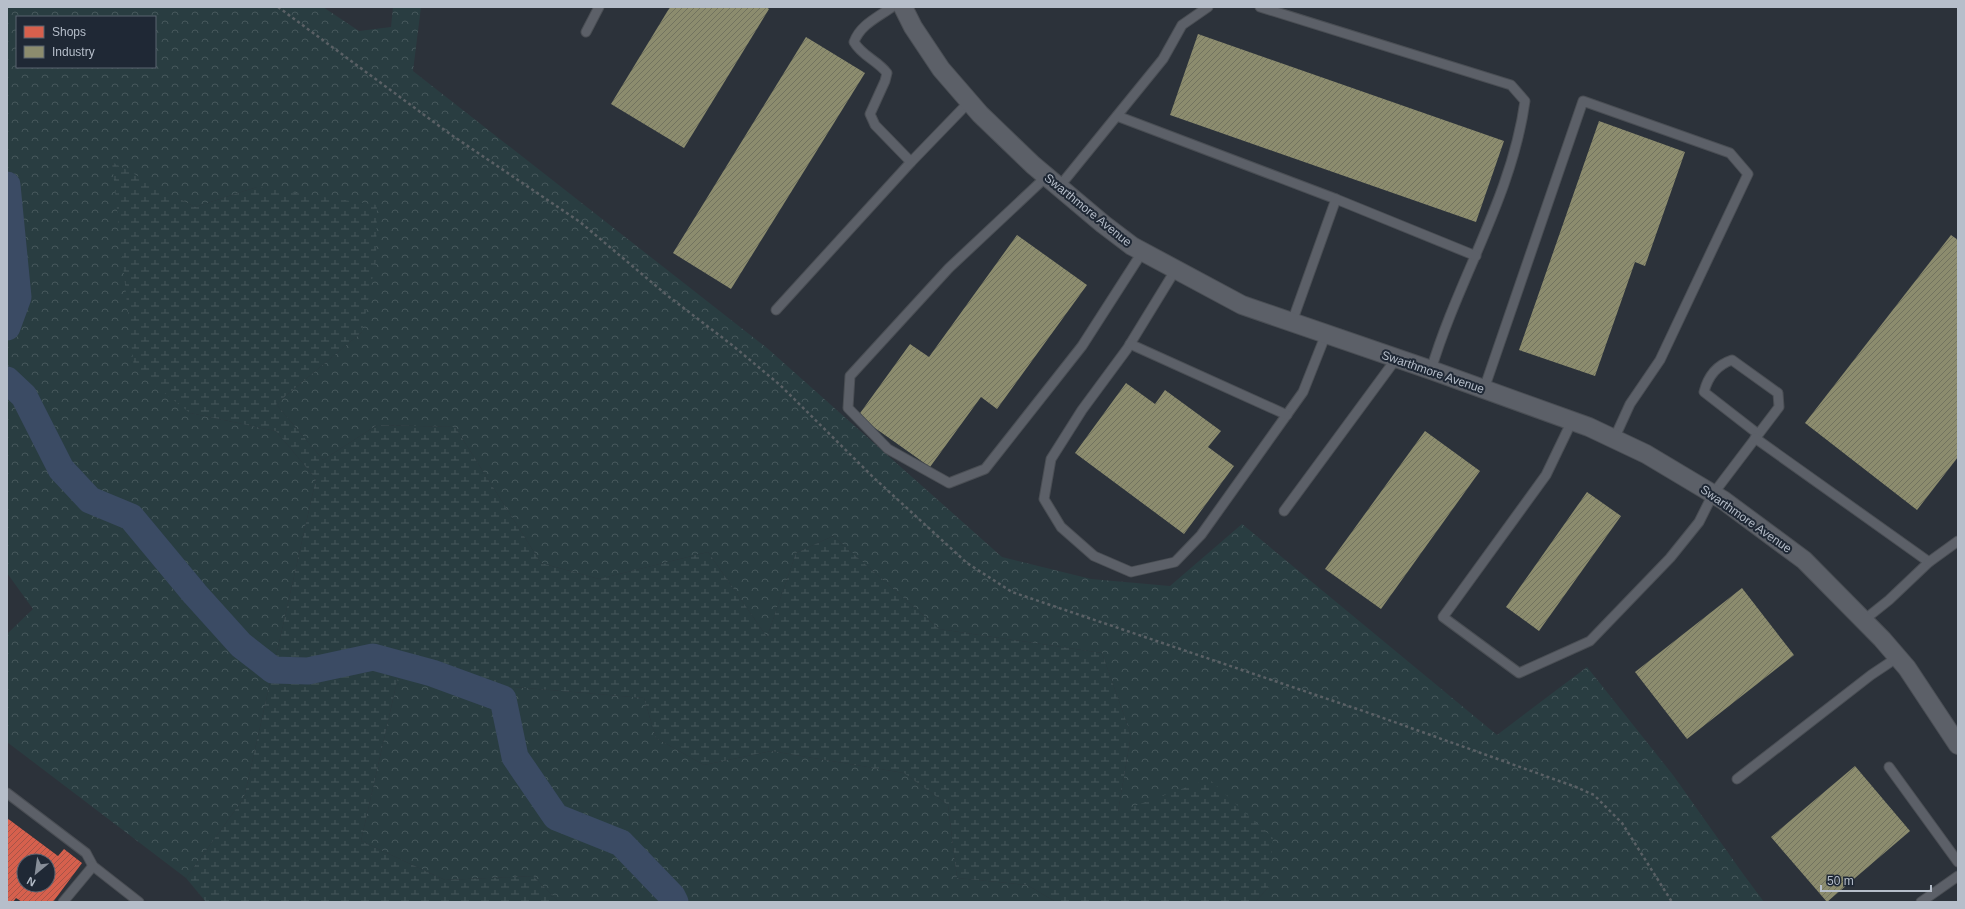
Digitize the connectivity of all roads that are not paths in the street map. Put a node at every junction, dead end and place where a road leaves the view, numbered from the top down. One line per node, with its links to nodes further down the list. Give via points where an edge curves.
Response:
1 (600, 7): 6 (lane)
2 (892, 7): 9 (lane, via 864,26 857,33 854,42 859,50 882,66 887,73 870,114 875,125)
3 (903, 7): 7 (street, Swarthmore Avenue, via 941,69)
4 (1208, 7): 8 (lane, via 1182,25 1163,59)
5 (1260, 7): 13 (lane, via 1511,85 1525,101 1511,162)
6 (586, 32)
7 (969, 102): 9 (lane); 10 (street, Swarthmore Avenue)
8 (1117, 116): 10 (lane); 11 (lane)
9 (911, 162): 15 (lane)
10 (1053, 182): 12 (street, Swarthmore Avenue, via 1103,224); 12 (lane, via 949,268 850,376 848,408 888,450 949,483 985,469 1082,346)
11 (1336, 199): 13 (lane); 16 (lane)
12 (1142, 251): 14 (street, Swarthmore Avenue)
13 (1476, 256): 20 (lane, via 1441,336)
14 (1176, 269): 16 (street, Swarthmore Avenue, via 1242,305); 18 (lane)
15 (776, 310)
16 (1292, 322): 17 (street, Swarthmore Avenue)
17 (1326, 334): 19 (street, Swarthmore Avenue); 22 (lane, via 1303,392)
18 (1130, 344): 22 (lane); 22 (lane, via 1082,410 1051,459 1044,499 1061,527 1094,556 1131,572 1175,562 1201,535)
19 (1396, 359): 20 (street, Swarthmore Avenue); 27 (lane)
20 (1431, 370): 21 (street, Swarthmore Avenue)
21 (1484, 389): 23 (street, Swarthmore Avenue); 25 (lane, via 1584,101 1730,153 1748,174 1660,360 1630,404)
22 (1287, 415)
23 (1572, 421): 25 (street, Swarthmore Avenue); 26 (lane, via 1546,475 1443,617 1519,673 1590,641 1670,558 1699,522)
24 (1756, 436): 24 (lane, via 1779,407 1778,393 1732,360 1721,363 1706,382 1704,392); 26 (lane); 29 (lane)
25 (1614, 439): 26 (street, Swarthmore Avenue, via 1646,454)
26 (1713, 494): 30 (street, Swarthmore Avenue, via 1804,560)
27 (1284, 511)
28 (1958, 541): 29 (lane)
29 (1929, 562): 30 (lane)
30 (1864, 620): 31 (street, Swarthmore Avenue)
31 (1898, 657): 32 (street, Swarthmore Avenue); 34 (lane, via 1870,675)
32 (1958, 745)
33 (1889, 768): 36 (lane)
34 (1737, 779)
35 (7, 793): 37 (lane, via 86,853)
36 (1958, 862)
37 (93, 866): 39 (lane); 40 (lane)
38 (1958, 876): 41 (lane)
39 (63, 902)
40 (139, 902)
41 (1921, 902)

